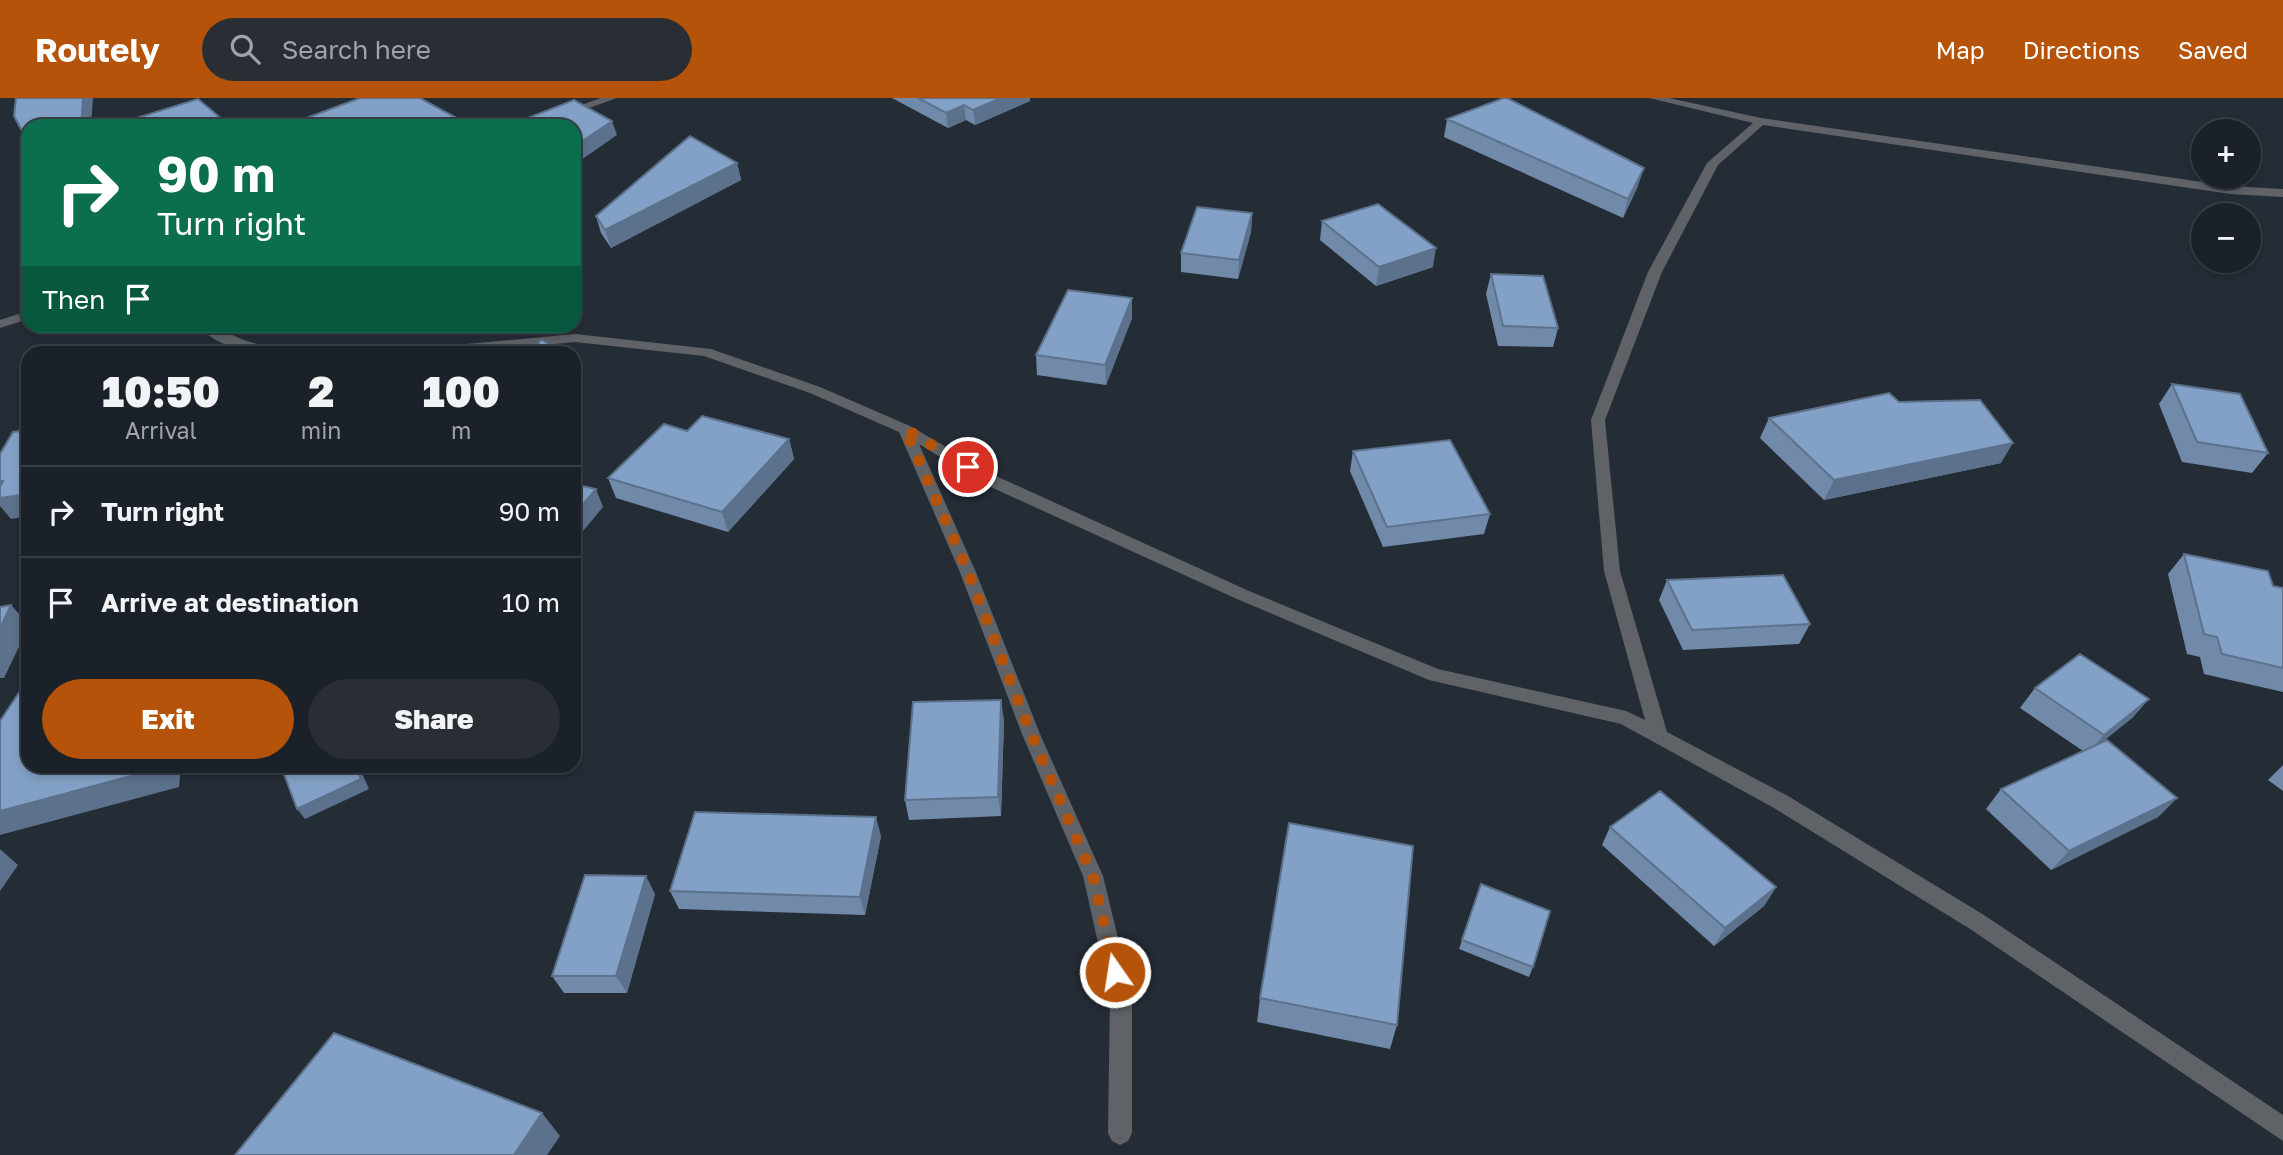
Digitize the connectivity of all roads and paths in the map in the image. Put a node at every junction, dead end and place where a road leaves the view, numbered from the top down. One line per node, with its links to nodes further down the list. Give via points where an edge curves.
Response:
1 (612, 98): 3 (street)
2 (1654, 98): 4 (street)
3 (549, 119)
4 (1761, 121): 5 (street, via 2230,190); 12 (street, via 1713,163 1655,272 1598,420 1612,570)
5 (2283, 192)
6 (21, 317): 7 (street)
7 (0, 324)
8 (214, 333): 9 (street)
9 (253, 346)
10 (488, 346): 11 (street, via 575,338 706,352 815,390)
11 (905, 429): 12 (street, via 990,480 1243,595 1435,675 1626,718); 14 (street, via 1093,876 1121,996)
12 (1659, 735): 13 (street, via 1781,802 1977,922)
13 (2283, 1129)
14 (1120, 1133)

